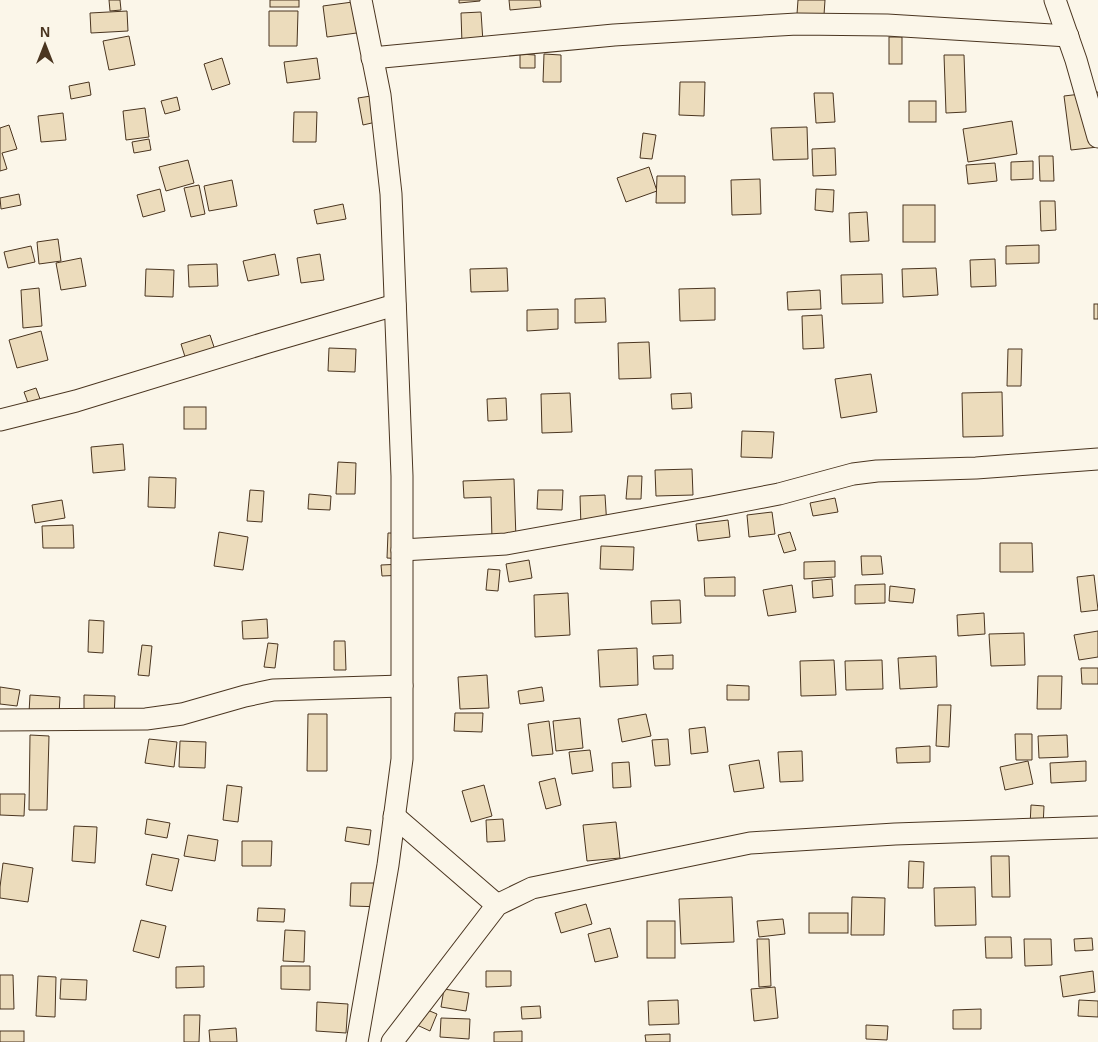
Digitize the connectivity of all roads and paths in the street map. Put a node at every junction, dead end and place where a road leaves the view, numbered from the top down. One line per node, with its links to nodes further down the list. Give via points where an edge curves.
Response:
1 (361, 0): 4 (street)
2 (1055, 0): 3 (street)
3 (1068, 36): 4 (street, via 887,25 797,24 614,35); 5 (street)
4 (372, 58): 6 (street, via 380,94 391,194)
5 (1096, 124)
6 (396, 305): 7 (street, via 76,401); 9 (street)
7 (0, 420)
8 (1098, 460): 9 (street, via 853,474 779,494 506,544)
9 (402, 550): 10 (street)
10 (402, 686): 11 (street, via 273,690 182,714 146,719); 12 (street, via 402,759)
11 (0, 720)
12 (394, 816): 14 (street); 15 (street)
13 (1098, 827): 14 (street, via 750,843 532,888)
14 (497, 905): 16 (street)
15 (357, 1042)
16 (392, 1042)

